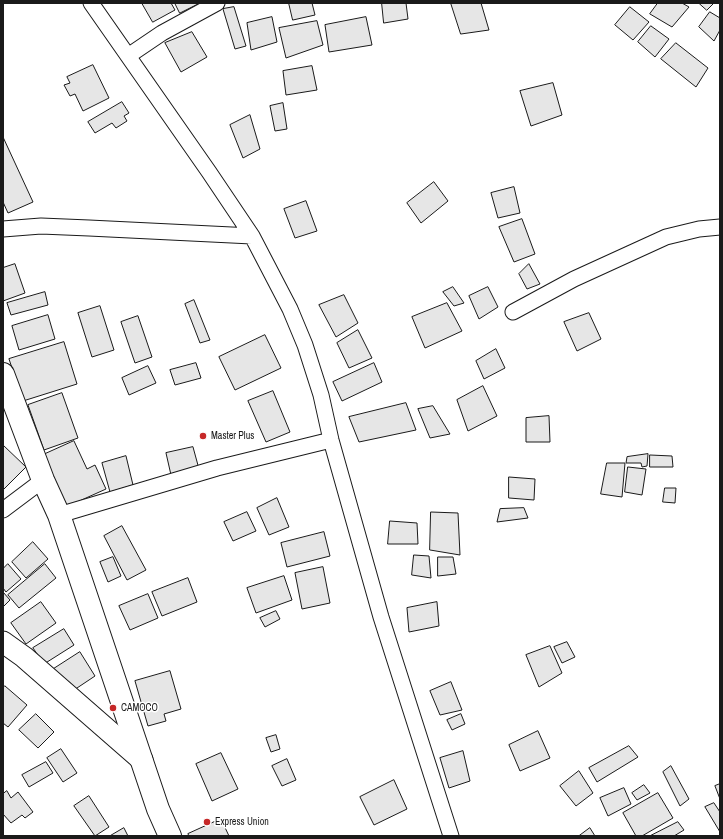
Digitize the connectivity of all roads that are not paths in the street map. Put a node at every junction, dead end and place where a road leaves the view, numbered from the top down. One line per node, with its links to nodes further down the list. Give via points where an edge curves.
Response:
1 (91, 3): 3 (street)
2 (217, 3): 3 (street, via 162,33)
3 (128, 56): 6 (street)
4 (720, 227): 7 (street, via 699,228 666,237 574,279)
5 (3, 230): 6 (street, via 41,226)
6 (252, 236): 9 (street, via 306,345 322,396)
7 (513, 312)
8 (3, 374): 10 (highway)
9 (331, 440): 12 (street, via 217,468); 16 (street, via 381,617)
10 (43, 480): 11 (street); 12 (highway)
11 (3, 510)
12 (59, 514): 14 (highway)
13 (3, 642): 14 (main road, via 24,657)
14 (142, 760): 15 (highway)
15 (170, 836)
16 (452, 836)

